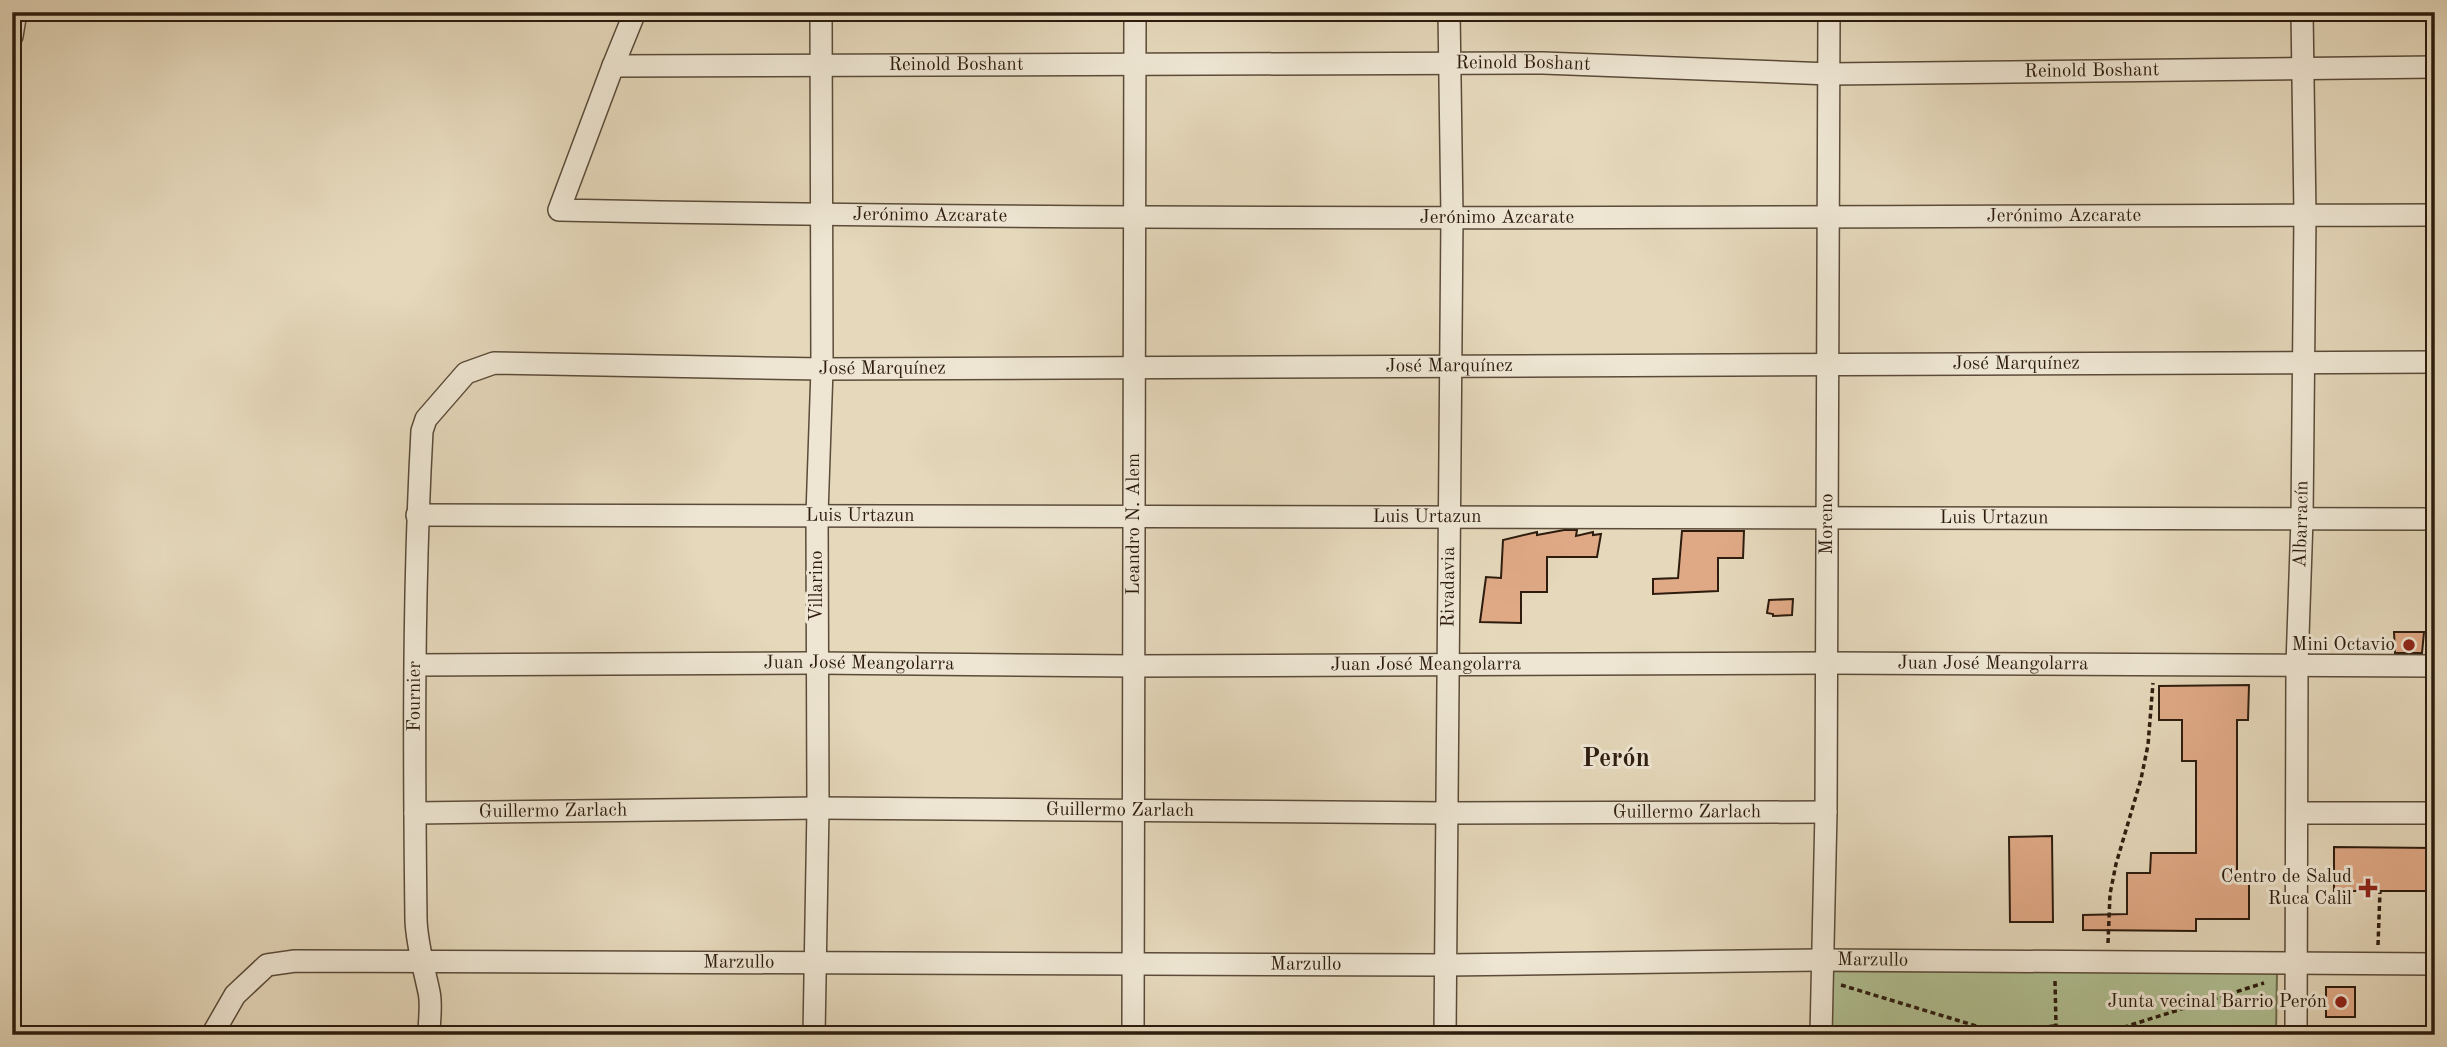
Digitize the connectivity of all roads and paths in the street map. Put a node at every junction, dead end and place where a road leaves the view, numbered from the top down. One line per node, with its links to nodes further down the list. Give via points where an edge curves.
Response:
1 (16, 12): 8 (street)
2 (635, 12): 11 (street)
3 (821, 12): 12 (street, Villarino)
4 (1135, 12): 10 (street, Leandro N. Alem)
5 (1449, 12): 9 (street, Rivadavia)
6 (1829, 12): 15 (street, Moreno)
7 (2302, 12): 14 (street, Albarracín)
8 (12, 36)
9 (1449, 63): 10 (street, Reinold Boshant); 15 (street, Reinold Boshant); 21 (street, Rivadavia)
10 (1136, 65): 12 (street, Reinold Boshant); 20 (street, Leandro N. Alem)
11 (613, 66): 12 (street, Reinold Boshant); 18 (street, Jerónimo Azcarate, via 559,210)
12 (822, 66): 18 (street, Villarino)
13 (2435, 67): 14 (street, Reinold Boshant)
14 (2303, 68): 15 (street, Reinold Boshant); 16 (street, Albarracín)
15 (1830, 74): 19 (street, Moreno)
16 (2305, 215): 17 (street, Jerónimo Azcarate); 19 (street, Jerónimo Azcarate); 22 (street, Albarracín)
17 (2435, 215)
18 (823, 216): 20 (street, Jerónimo Azcarate); 27 (street, Villarino)
19 (1828, 216): 21 (street, Jerónimo Azcarate); 24 (street, Moreno)
20 (1134, 217): 21 (street, Jerónimo Azcarate); 26 (street, Leandro N. Alem)
21 (1452, 217): 25 (street, Rivadavia)
22 (2303, 362): 23 (street, José Marquínez); 24 (street, José Marquínez); 34 (street, Albarracín)
23 (2435, 362)
24 (1827, 364): 25 (street, José Marquínez); 33 (street, Moreno)
25 (1451, 365): 26 (street, José Marquínez); 32 (street, Rivadavia)
26 (1134, 367): 27 (street, José Marquínez); 31 (street, Leandro N. Alem)
27 (822, 369): 28 (street, José Marquínez, via 494,363); 30 (street, Villarino)
28 (466, 373): 29 (street, Fournier, via 426,419)
29 (417, 515): 30 (street, Luis Urtazun); 39 (street, Fournier)
30 (817, 515): 31 (street, Luis Urtazun); 36 (street, Villarino)
31 (1134, 516): 32 (street, Luis Urtazun); 42 (street, Leandro N. Alem)
32 (1450, 517): 33 (street, Luis Urtazun); 40 (street, Rivadavia)
33 (1827, 518): 34 (street, Luis Urtazun); 37 (street, Moreno)
34 (2302, 519): 35 (street, Luis Urtazun); 41 (street, Albarracín)
35 (2435, 519)
36 (817, 663): 39 (street, Juan José Meangolarra); 42 (street, Juan José Meangolarra); 44 (street, Villarino)
37 (1827, 663): 38 (street, Juan José Meangolarra); 40 (street, Juan José Meangolarra); 46 (street, Moreno)
38 (2153, 663): 41 (street, Juan José Meangolarra); 55 (path, via 2148,745 2110,894)
39 (416, 665): 47 (street, Fournier)
40 (1448, 665): 42 (street, Juan José Meangolarra); 48 (street, Rivadavia)
41 (2298, 665): 43 (street, Juan José Meangolarra); 49 (street, Albarracín)
42 (1134, 666): 45 (street, Leandro N. Alem)
43 (2435, 666)
44 (818, 808): 45 (street, Guillermo Zarlach); 47 (street, Guillermo Zarlach); 53 (street, Villarino)
45 (1133, 810): 48 (street, Guillermo Zarlach); 56 (street, Leandro N. Alem)
46 (1826, 812): 48 (street, Guillermo Zarlach); 61 (street, Moreno)
47 (415, 813): 52 (street, Fournier, via 416,928)
48 (1447, 813): 57 (street, Rivadavia)
49 (2297, 813): 50 (street); 58 (street, Albarracín)
50 (2435, 813)
51 (2380, 891): 59 (path)
52 (421, 962): 53 (street, Marzullo); 64 (street, Marzullo, via 267,965 235,995); 65 (street, Fournier, via 430,994)
53 (815, 962): 56 (street, Marzullo); 66 (street, Villarino)
54 (2055, 962): 55 (street, Marzullo); 61 (street, Marzullo); 63 (path)
55 (2109, 962): 58 (street, Marzullo)
56 (1133, 964): 57 (street, Marzullo); 67 (street, Leandro N. Alem)
57 (1446, 964): 61 (street, Marzullo); 68 (street, Rivadavia)
58 (2296, 964): 59 (street, Marzullo); 74 (street, Albarracín)
59 (2378, 964): 60 (street, Marzullo)
60 (2435, 964)
61 (1822, 970): 69 (street, Moreno); 70 (path)
62 (2266, 982): 73 (path)
63 (2056, 1025): 71 (path); 72 (path)
64 (212, 1035)
65 (429, 1035)
66 (814, 1035)
67 (1133, 1035)
68 (1445, 1035)
69 (1821, 1035)
70 (2006, 1035)
71 (2035, 1035)
72 (2073, 1035)
73 (2099, 1035)
74 (2296, 1035)

